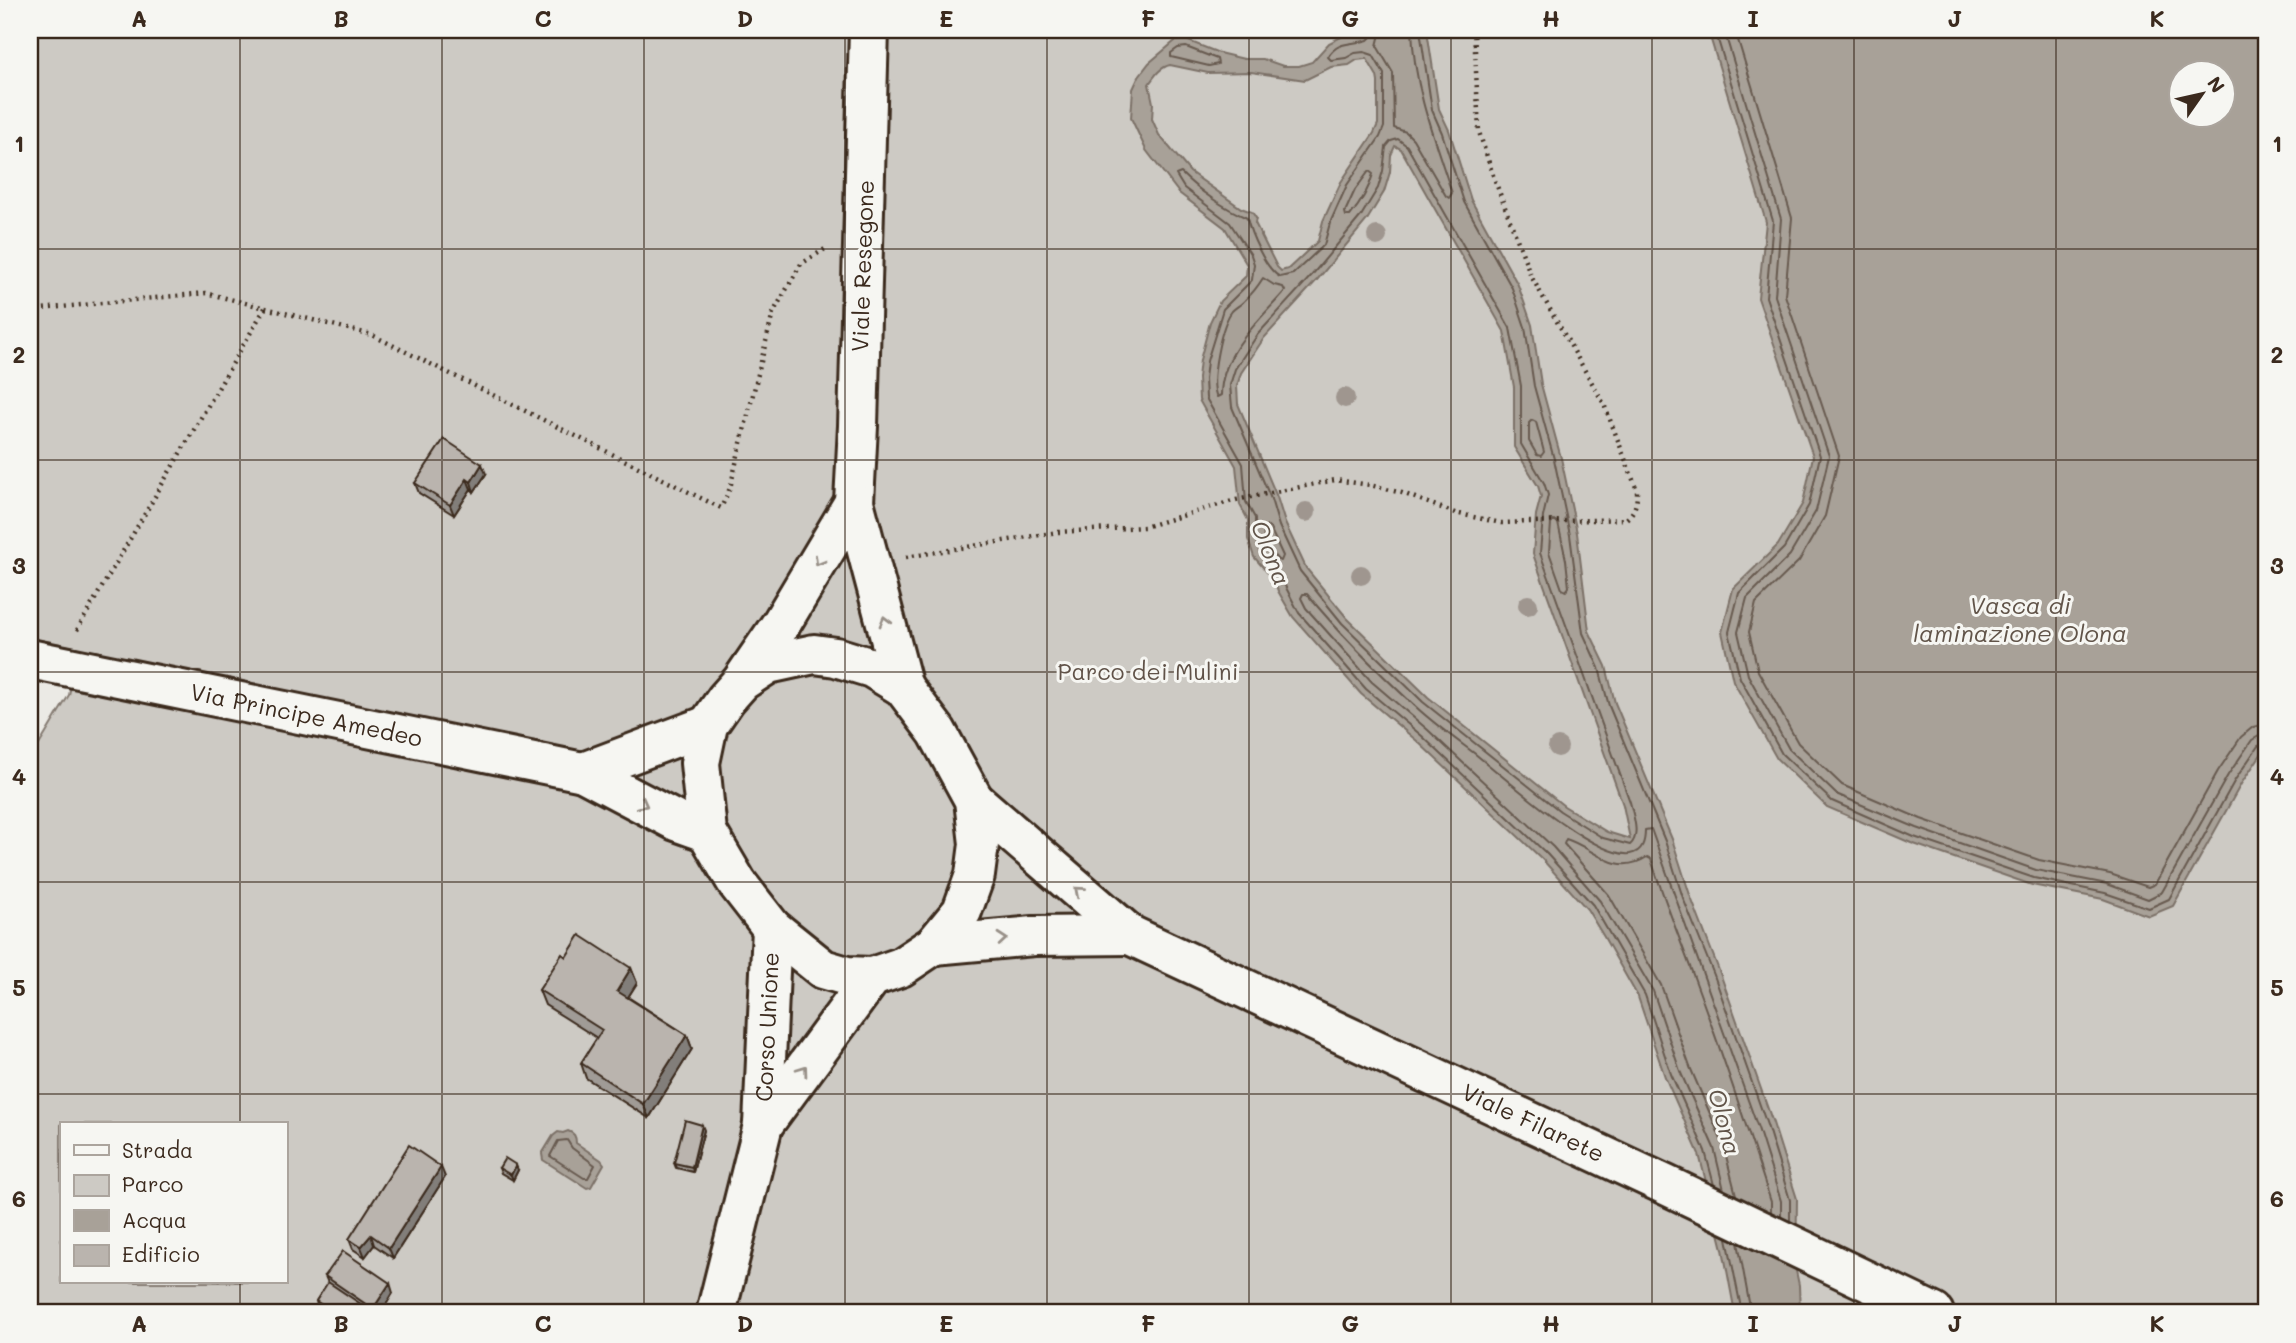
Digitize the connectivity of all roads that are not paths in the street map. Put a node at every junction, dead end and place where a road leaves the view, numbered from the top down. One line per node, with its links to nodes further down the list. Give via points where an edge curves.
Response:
1 (869, 30): 2 (street, Viale Resegone)
2 (854, 502): 4 (street, Viale Resegone, one-way to 4); 5 (street, Viale Resegone, one-way to 2)
3 (43, 662): 7 (street, Via Principe Amedeo)
4 (742, 681): 5 (street, via 768,664 814,654 872,668); 6 (street)
5 (903, 687): 8 (street, via 937,732)
6 (708, 725): 7 (street); 9 (street, via 700,763)
7 (583, 772): 9 (street, Via Principe Amedeo, one-way to 9, via 676,821)
8 (974, 800): 11 (street, Viale Filarete, one-way to 8); 12 (street, via 979,844 975,875 962,911)
9 (707, 832): 10 (street, via 737,883)
10 (772, 928): 13 (street, via 823,969); 14 (street, Corso Unione)
11 (1130, 935): 12 (street, Viale Filarete, one-way to 11, via 1034,936); 16 (street, Viale Filarete)
12 (934, 945): 13 (street, via 901,967)
13 (872, 977): 14 (street, Corso Unione, one-way to 13)
14 (763, 1125): 15 (street, Corso Unione)
15 (716, 1313)
16 (1934, 1313)

